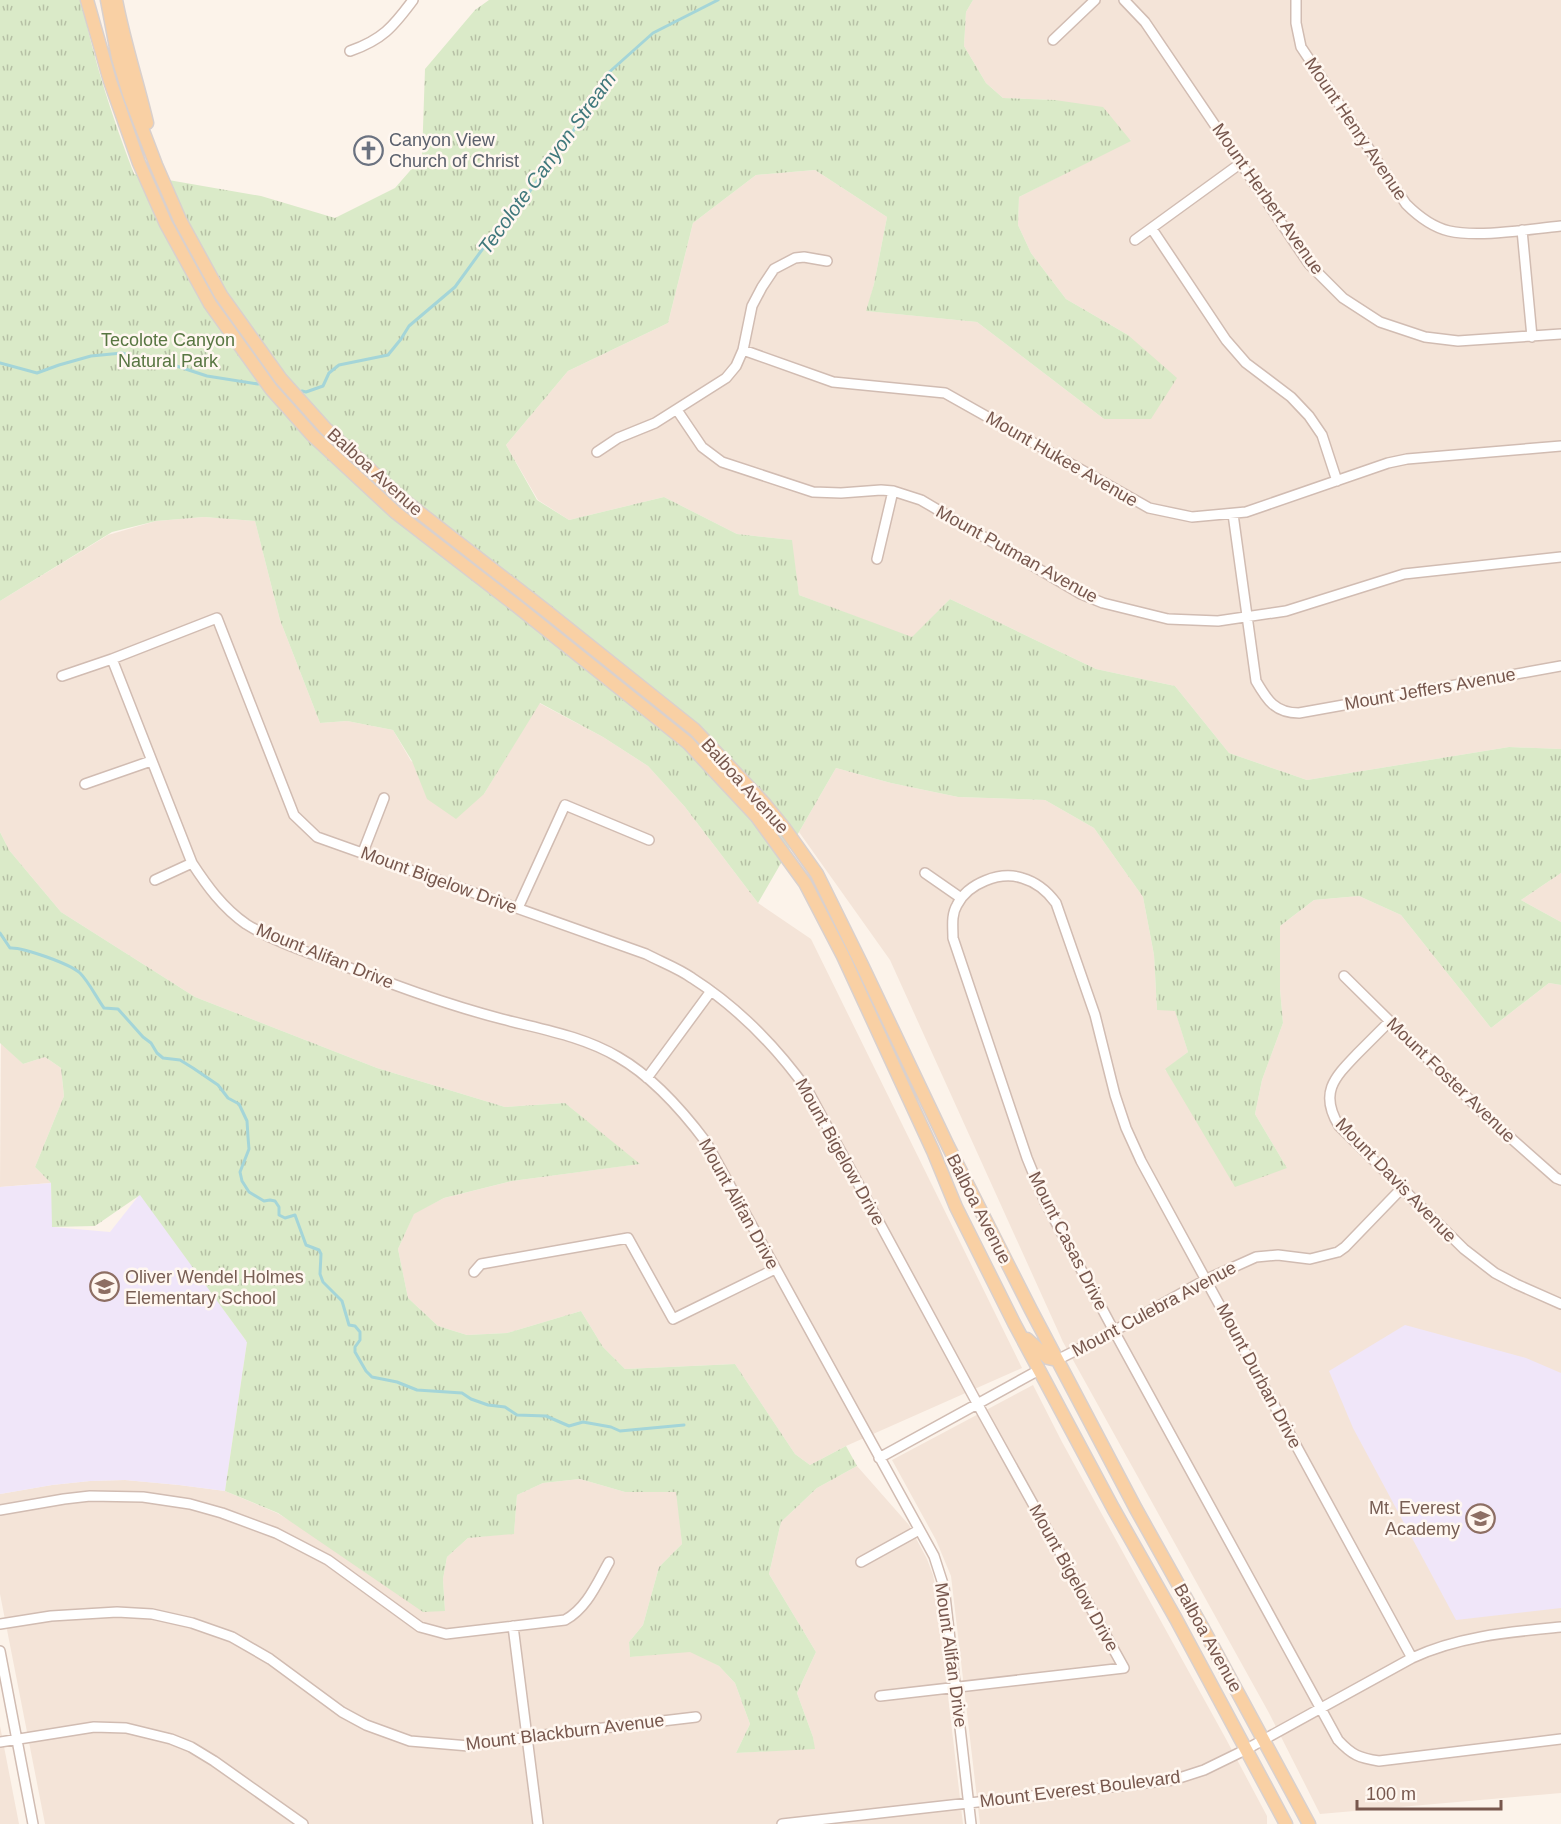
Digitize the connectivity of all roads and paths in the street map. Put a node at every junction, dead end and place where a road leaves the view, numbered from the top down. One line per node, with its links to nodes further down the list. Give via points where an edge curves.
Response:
1 (87, 0): 52 (main road, Balboa Avenue, via 110,81 166,224 210,304 272,389 312,435 395,512 688,743 757,817 806,883)
2 (107, 0): 11 (main road, Balboa Avenue, via 118,58)
3 (116, 0): 11 (main road)
4 (413, 0): 9 (street, via 387,31 370,44)
5 (1095, 0): 8 (street)
6 (1124, 0): 10 (street, Mount Herbert Avenue, via 1145,22)
7 (1296, 0): 14 (street, Mount Henry Avenue, via 1301,47 1406,204 1417,215 1448,231 1472,234)
8 (1053, 40)
9 (350, 51)
10 (1241, 163): 13 (street); 18 (street, Mount Herbert Avenue, via 1309,264 1343,298 1380,322 1425,337 1458,341)
11 (156, 165): 54 (main road, Balboa Avenue, via 180,220 221,295 281,379 326,429 401,498 694,729 785,829 817,874)
12 (1561, 226): 14 (street, Mount Henry Avenue)
13 (1152, 229): 15 (street); 23 (street, via 1226,340 1246,363 1309,416 1322,435)
14 (1522, 230): 18 (street)
15 (1135, 240)
16 (827, 261): 19 (street, via 795,258 774,269 752,306)
17 (1561, 334): 18 (street, Mount Herbert Avenue)
18 (1532, 337)
19 (743, 350): 20 (street, via 726,378); 25 (street, Mount Hukee Avenue, via 833,381 945,393 1149,508 1192,517)
20 (677, 410): 22 (street); 24 (street, Mount Putman Avenue, via 702,447 722,462 813,492)
21 (1561, 446): 23 (street, Mount Hukee Avenue, via 1407,459)
22 (597, 452)
23 (1337, 481): 25 (street, Mount Hukee Avenue)
24 (893, 491): 27 (street); 28 (street, Mount Putman Avenue, via 921,500 1081,594 1103,603 1168,619 1218,621)
25 (1233, 514): 28 (street)
26 (1561, 557): 28 (street, Mount Putman Avenue, via 1404,574 1286,611)
27 (877, 559)
28 (1248, 617): 30 (street, Mount Jeffers Avenue, via 1256,681 1267,700 1286,713)
29 (112, 659): 31 (street); 32 (street, Mount Alifan Drive); 36 (street, Mount Bigelow Drive, via 217,618 294,815 317,837)
30 (1561, 666)
31 (62, 676)
32 (151, 760): 33 (street); 37 (street, Mount Alifan Drive)
33 (85, 784)
34 (384, 798): 36 (street)
35 (648, 840): 41 (street, via 565,805)
36 (363, 852): 41 (street, Mount Bigelow Drive)
37 (192, 863): 39 (street); 45 (street, Mount Alifan Drive, via 225,907 272,939 465,1009 587,1042 618,1057)
38 (925, 873): 40 (street)
39 (155, 880)
40 (962, 898): 50 (street, Mount Durban Drive, via 982,880 1011,876 1024,878 1047,891 1056,903 1095,1015 1126,1128); 53 (street, Mount Casas Drive, via 953,917 953,938 1027,1158)
41 (518, 908): 43 (street, Mount Bigelow Drive, via 646,954)
42 (1344, 976): 44 (street, Mount Foster Avenue)
43 (711, 991): 45 (street); 57 (street, Mount Bigelow Drive, via 766,1038 807,1091)
44 (1390, 1021): 46 (street, Mount Foster Avenue, via 1486,1116); 47 (street, Mount Davis Avenue, via 1338,1074 1331,1087 1330,1105 1339,1126)
45 (647, 1078): 48 (street, Mount Alifan Drive, via 706,1142)
46 (1561, 1180)
47 (1402, 1188): 50 (street, Mount Culebra Avenue, via 1338,1252 1310,1259 1256,1257); 51 (street, Mount Davis Avenue, via 1464,1250 1495,1273)
48 (775, 1269): 49 (street, via 673,1319 628,1238 481,1264); 58 (street, Mount Alifan Drive)
49 (474, 1272)
50 (1207, 1279): 53 (street, Mount Culebra Avenue); 67 (street, Mount Durban Drive)
51 (1561, 1304)
52 (1014, 1323): 54 (main road, via 1036,1349); 55 (main road, Balboa Avenue)
53 (1114, 1331): 54 (street, Mount Culebra Avenue); 70 (street, Mount Casas Drive)
54 (1057, 1360): 56 (main road, Balboa Avenue)
55 (1039, 1370): 56 (main road, via 1056,1374); 57 (street); 77 (main road, Balboa Avenue)
56 (1072, 1387): 75 (main road, Balboa Avenue)
57 (978, 1403): 58 (street); 68 (street, Mount Bigelow Drive, via 1124,1668)
58 (879, 1458): 60 (street, Mount Alifan Drive)
59 (0, 1510): 64 (street, via 90,1496 143,1497 190,1504 276,1533 328,1560 420,1627 446,1634)
60 (919, 1530): 62 (street); 68 (street, Mount Alifan Drive, via 934,1556 944,1587)
61 (609, 1562): 64 (street, via 585,1605 572,1616)
62 (861, 1562)
63 (0, 1624): 72 (street, Mount Blackburn Avenue, via 51,1616 152,1614 232,1638 270,1659 342,1712 410,1742 469,1746)
64 (513, 1626): 72 (street)
65 (1561, 1626): 67 (street, Mount Everest Boulevard, via 1485,1635)
66 (0, 1651): 73 (street)
67 (1412, 1658): 70 (street, Mount Everest Boulevard)
68 (956, 1688): 69 (street); 78 (street, Mount Alifan Drive)
69 (880, 1696)
70 (1321, 1707): 74 (street, Mount Casas Drive, via 1338,1740 1350,1753 1364,1759 1379,1761); 75 (street, Mount Everest Boulevard)
71 (696, 1717): 72 (street, Mount Blackburn Avenue)
72 (527, 1737): 81 (street)
73 (17, 1738): 76 (street); 79 (street); 80 (street, via 94,1727 126,1728 171,1739 214,1761)
74 (1561, 1739)
75 (1263, 1740): 77 (street, Mount Everest Boulevard); 85 (main road, Balboa Avenue)
76 (0, 1742)
77 (1245, 1750): 78 (street, Mount Everest Boulevard, via 1173,1780); 84 (main road, Balboa Avenue)
78 (969, 1803): 82 (street, Mount Everest Boulevard); 83 (street, Mount Alifan Drive)
79 (33, 1824)
80 (303, 1824)
81 (538, 1824)
82 (782, 1824)
83 (971, 1824)
84 (1287, 1824)
85 (1309, 1824)

